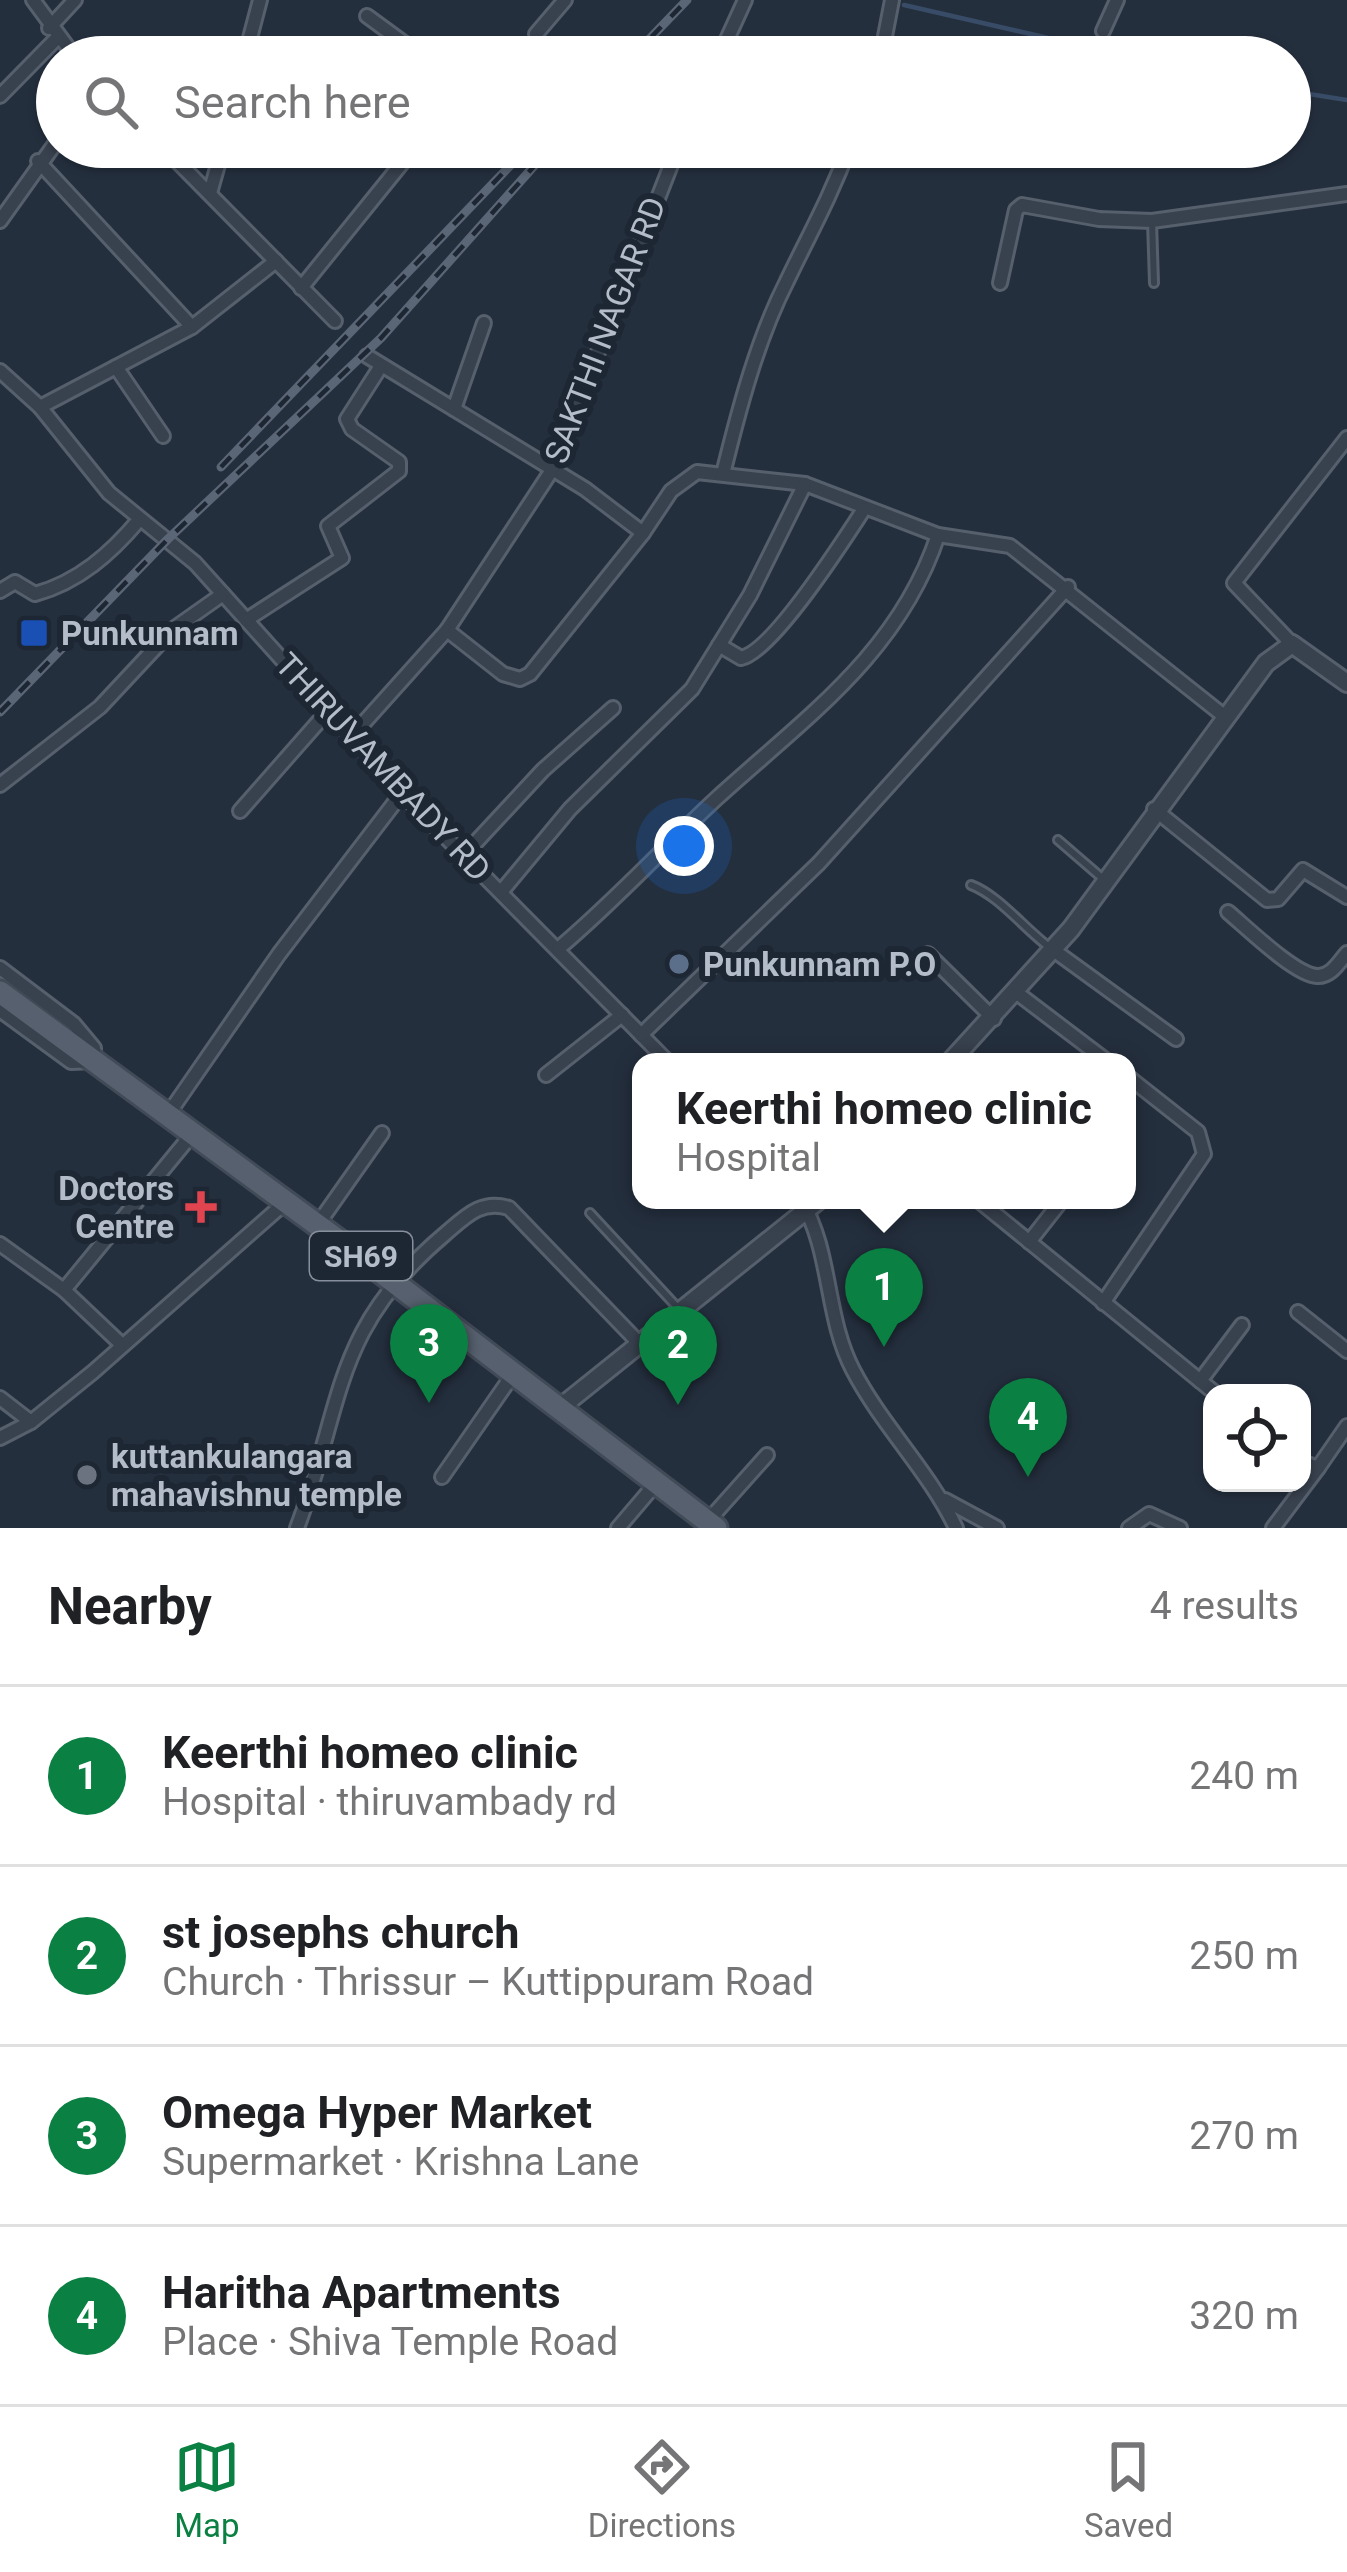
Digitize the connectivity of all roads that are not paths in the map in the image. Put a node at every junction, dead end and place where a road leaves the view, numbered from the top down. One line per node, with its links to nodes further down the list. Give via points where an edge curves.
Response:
1 (33, 0): 10 (street)
2 (75, 0): 10 (street)
3 (260, 0): 14 (street)
4 (565, 0): 11 (street)
5 (745, 0): 16 (street)
6 (892, 0): 17 (street)
7 (1117, 0): 9 (street)
8 (367, 16): 15 (street)
9 (1103, 31)
10 (54, 32): 12 (street); 13 (street)
11 (536, 34)
12 (51, 36)
13 (58, 36)
14 (250, 36)
15 (394, 36)
16 (729, 36)
17 (885, 36)
18 (36, 53): 19 (street)
19 (0, 96)
20 (36, 164): 29 (street)
21 (44, 168): 37 (street)
22 (184, 168): 27 (street)
23 (217, 168): 27 (street)
24 (398, 168): 34 (street)
25 (670, 168): 46 (street, SAKTHI NAGAR RD)
26 (841, 168): 47 (street, via 785,283)
27 (210, 193): 31 (street)
28 (1347, 194): 30 (street)
29 (0, 220)
30 (1152, 221): 32 (street, via 1018,206); 33 (lane)
31 (277, 261): 34 (street); 37 (street)
32 (1000, 283)
33 (1154, 283)
34 (301, 288): 35 (street)
35 (335, 322)
36 (484, 322): 43 (street)
37 (192, 328): 40 (street)
38 (367, 356): 39 (street)
39 (382, 366): 43 (street); 56 (street, via 347,418 399,462 399,471 328,526 342,558)
40 (116, 368): 42 (street); 44 (street)
41 (0, 371): 42 (street, THIRUVAMBADY RD)
42 (40, 407): 50 (street, THIRUVAMBADY RD)
43 (454, 410): 46 (street)
44 (164, 436)
45 (1347, 438): 58 (street, via 1234,583)
46 (552, 470): 51 (street); 57 (street, SAKTHI NAGAR RD)
47 (723, 474): 48 (street); 51 (street, via 687,476)
48 (805, 484): 49 (street); 59 (street)
49 (864, 509): 52 (street); 59 (street, via 759,648 741,658)
50 (139, 520): 54 (street, via 112,551 52,589 35,593 15,582); 55 (street, THIRUVAMBADY RD)
51 (643, 532): 57 (street, via 520,680)
52 (938, 535): 53 (street, via 1010,546); 76 (street, via 896,625 853,677)
53 (1068, 587): 63 (street); 86 (street, via 790,893)
54 (0, 591)
55 (223, 594): 56 (street, THIRUVAMBADY RD); 65 (street)
56 (246, 620): 62 (street, THIRUVAMBADY RD)
57 (447, 630): 64 (street, SAKTHI NAGAR RD)
58 (1292, 644): 60 (street); 63 (street)
59 (719, 645): 73 (street, via 662,724 570,808)
60 (1347, 683)
61 (614, 709): 70 (street)
62 (328, 711): 64 (street, THIRUVAMBADY RD); 68 (street)
63 (1224, 716): 67 (street)
64 (351, 737): 66 (street, THIRUVAMBADY RD)
65 (0, 785)
66 (402, 793): 70 (street, THIRUVAMBADY RD); 94 (street)
67 (1154, 809): 71 (street); 74 (street, via 1268,900 1279,899 1303,870)
68 (240, 811)
69 (1058, 840): 71 (lane)
70 (464, 855): 73 (street, THIRUVAMBADY RD)
71 (1105, 880): 77 (street)
72 (971, 885): 77 (lane, via 994,895)
73 (501, 892): 76 (street, THIRUVAMBADY RD)
74 (1347, 897)
75 (1228, 912): 78 (street, via 1318,976)
76 (558, 949): 84 (street, THIRUVAMBADY RD)
77 (1052, 949): 82 (street); 87 (street)
78 (1347, 953)
79 (928, 954): 85 (street)
80 (0, 968): 91 (street, via 74,1024 94,1048)
81 (0, 992): 91 (main road, SH69)
82 (1017, 993): 85 (street); 90 (street)
83 (0, 1010): 91 (street, via 71,1062)
84 (622, 1015): 86 (street, THIRUVAMBADY RD); 92 (street)
85 (994, 1018): 89 (street)
86 (641, 1034): 88 (street, THIRUVAMBADY RD)
87 (1176, 1039)
88 (659, 1053)
89 (959, 1053)
90 (1096, 1053)
91 (94, 1061): 94 (main road, SH69)
92 (546, 1076)
93 (1136, 1083): 108 (street, via 1198,1132 1204,1154)
94 (169, 1114): 95 (main road, SH69)
95 (194, 1132): 97 (main road, SH69); 107 (street)
96 (382, 1133): 103 (street)
97 (287, 1202): 103 (main road, SH69); 113 (street)
98 (803, 1209): 109 (street)
99 (810, 1209): 128 (street, via 837,1333 854,1372)
100 (989, 1209): 104 (street)
101 (1055, 1209): 104 (street)
102 (590, 1213): 109 (lane)
103 (318, 1224): 106 (main road, SH69)
104 (1029, 1242): 108 (street)
105 (0, 1244): 107 (street)
106 (394, 1281): 112 (street, via 475,1209 494,1203 509,1208); 115 (main road, SH69); 130 (street, via 345,1360)
107 (64, 1290): 113 (street)
108 (1103, 1303): 116 (street)
109 (680, 1309): 112 (street)
110 (1298, 1312): 114 (street)
111 (1242, 1325): 116 (street)
112 (638, 1343): 119 (street)
113 (121, 1344): 120 (street)
114 (1347, 1351)
115 (514, 1372): 119 (main road, SH69); 126 (street)
116 (1201, 1381): 117 (street)
117 (1204, 1384)
118 (0, 1398): 120 (street)
119 (561, 1407): 127 (main road, SH69)
120 (31, 1422): 122 (street)
121 (1347, 1426): 125 (street)
122 (0, 1438)
123 (766, 1455): 129 (street)
124 (1311, 1465): 125 (street)
125 (1318, 1468): 136 (street)
126 (442, 1477)
127 (658, 1481): 129 (main road, SH69); 131 (street)
128 (942, 1498): 132 (street); 133 (street)
129 (712, 1524)
130 (297, 1528)
131 (618, 1528)
132 (956, 1528)
133 (997, 1528)
134 (1129, 1528): 135 (street, via 1149,1514)
135 (1180, 1528)
136 (1273, 1528)

